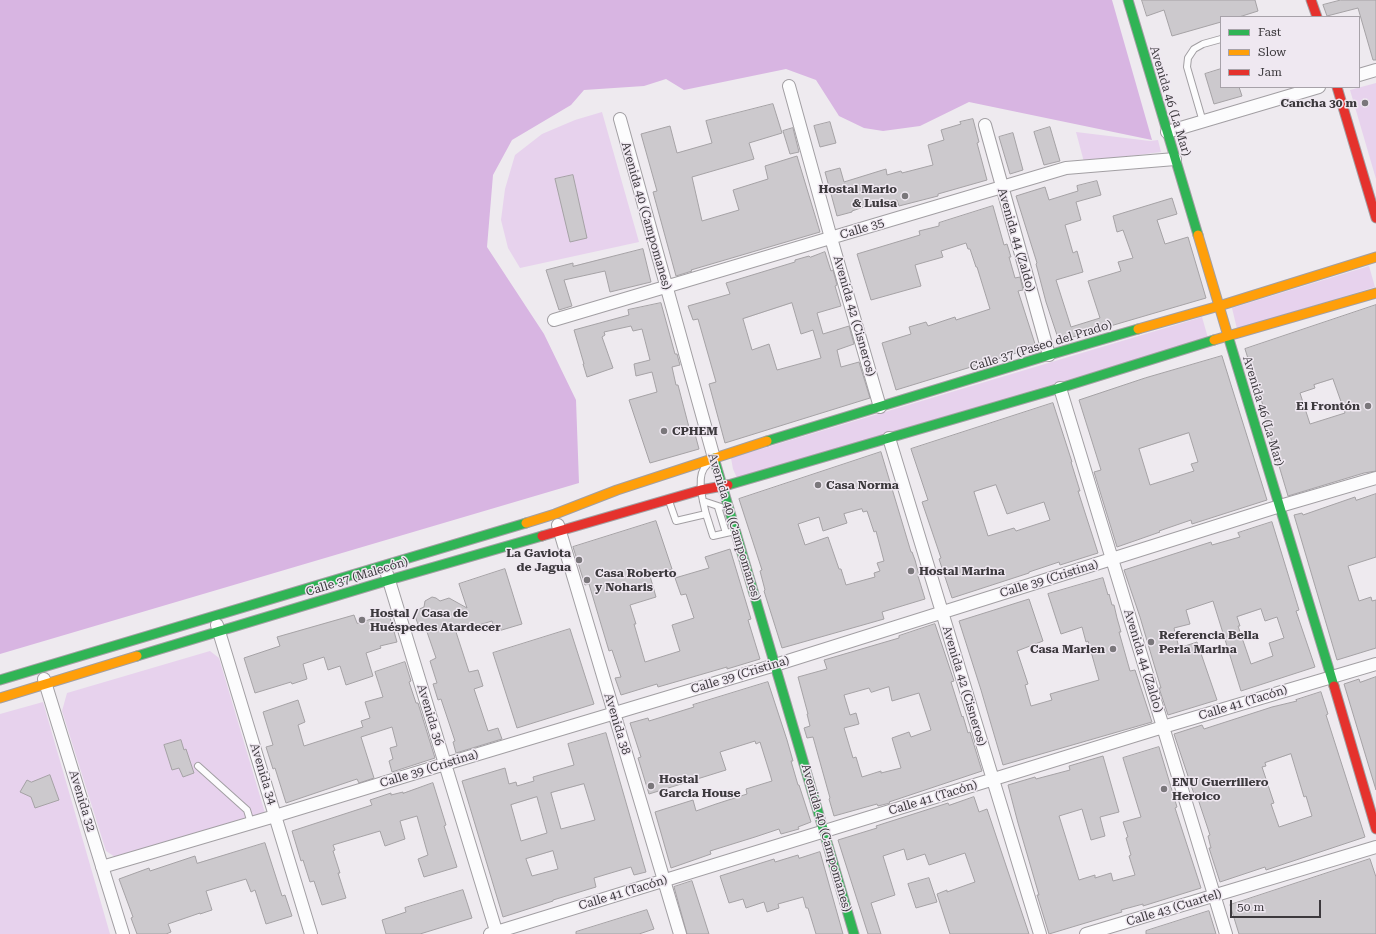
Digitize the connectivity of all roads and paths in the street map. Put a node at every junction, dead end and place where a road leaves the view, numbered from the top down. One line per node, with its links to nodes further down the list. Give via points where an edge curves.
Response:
1 (1128, 0): 13 (main road, Avenida 46 (La Mar))
2 (1311, 0): 3 (main road)
3 (1316, 16)
4 (1220, 39): 11 (lane, via 1194,49 1188,58 1187,67)
5 (1376, 70): 6 (street)
6 (1360, 75)
7 (789, 86): 17 (street, Avenida 42 (Cisneros))
8 (1316, 88): 11 (street)
9 (1337, 88): 16 (main road)
10 (620, 119): 19 (street, Avenida 40 (Campomanes))
11 (1203, 122): 13 (street)
12 (985, 125): 15 (street, Avenida 44 (Zaldo))
13 (1167, 132): 14 (main road, Avenida 46 (La Mar))
14 (1175, 159): 15 (street, Calle 35, via 1066,168); 21 (main road, Avenida 46 (La Mar))
15 (1001, 187): 17 (street, Calle 35); 24 (street, Avenida 44 (Zaldo))
16 (1376, 218)
17 (831, 238): 19 (street, Calle 35); 26 (street, Avenida 42 (Cisneros))
18 (1376, 257): 21 (main road, Calle 37 (Paseo del Prado))
19 (666, 286): 22 (street, Calle 35); 28 (street, Avenida 40 (Campomanes))
20 (1376, 293): 23 (main road)
21 (1219, 306): 23 (main road, Avenida 46 (La Mar)); 24 (main road, Calle 37 (Paseo del Prado))
22 (554, 320)
23 (1228, 336): 25 (main road); 34 (main road, Avenida 46 (La Mar))
24 (1049, 355): 26 (main road, Calle 37 (Paseo del Prado))
25 (1060, 388): 27 (main road); 42 (street, Avenida 44 (Zaldo))
26 (880, 407): 28 (main road, Calle 37 (Paseo del Prado))
27 (889, 438): 30 (main road); 45 (street, Avenida 42 (Cisneros))
28 (714, 458): 30 (main road, Avenida 40 (Campomanes)); 31 (lane, via 704,467); 37 (main road, Calle 37 (Malecón), via 617,490)
29 (1376, 478): 34 (street, Calle 39 (Cristina))
30 (722, 486): 31 (main road, Calle 37 (Malecón)); 36 (main road, Avenida 40 (Campomanes))
31 (701, 490): 32 (main road, Calle 37 (Malecón)); 33 (lane)
32 (668, 499): 38 (lane, via 676,520); 40 (main road, Calle 37 (Malecón))
33 (703, 501): 35 (lane); 38 (lane)
34 (1280, 506): 42 (street, Calle 39 (Cristina)); 51 (main road, Avenida 46 (La Mar))
35 (718, 507): 36 (lane); 41 (lane)
36 (729, 508): 39 (main road, Avenida 40 (Campomanes))
37 (555, 514): 40 (street, Avenida 38); 43 (main road, Calle 37 (Malecón))
38 (706, 514): 41 (lane, via 714,536)
39 (736, 530): 41 (lane); 49 (main road, Avenida 40 (Campomanes))
40 (560, 531): 44 (main road, Calle 37 (Malecón)); 55 (street, Avenida 38)
41 (726, 533)
42 (1112, 559): 45 (street, Calle 39 (Cristina)); 56 (street, Avenida 44 (Zaldo))
43 (384, 566): 44 (street, Avenida 36); 46 (main road, Calle 37 (Malecón))
44 (389, 580): 47 (main road, Calle 37 (Malecón)); 57 (street, Avenida 36)
45 (942, 613): 49 (street, Calle 39 (Cristina)); 59 (street, Avenida 42 (Cisneros))
46 (214, 615): 47 (street, Avenida 34); 50 (main road, Calle 37 (Malecón))
47 (219, 632): 53 (main road, Calle 37 (Malecón)); 60 (street, Avenida 34)
48 (1376, 664): 51 (street, Calle 41 (Tacón))
49 (775, 665): 55 (street, Calle 39 (Cristina)); 63 (main road, Avenida 40 (Campomanes))
50 (40, 668): 52 (main road, Calle 37 (Malecón)); 53 (street, Avenida 32)
51 (1331, 677): 56 (street, Calle 41 (Tacón)); 62 (main road, Avenida 46 (La Mar))
52 (0, 680)
53 (46, 684): 54 (main road, Calle 37 (Malecón)); 65 (street, Avenida 32)
54 (0, 698)
55 (614, 713): 57 (street, Calle 39 (Cristina)); 66 (street, Avenida 38)
56 (1163, 727): 59 (street, Calle 41 (Tacón)); 67 (street, Avenida 44 (Zaldo))
57 (445, 764): 60 (street, Calle 39 (Cristina)); 68 (street, Avenida 36)
58 (198, 766): 61 (lane, via 247,810)
59 (993, 780): 63 (street, Calle 41 (Tacón)); 73 (street, Avenida 42 (Cisneros))
60 (275, 816): 61 (street, Calle 39 (Cristina)); 70 (street, Avenida 34)
61 (251, 823): 65 (street, Calle 39 (Cristina))
62 (1376, 829)
63 (824, 831): 66 (street, Calle 41 (Tacón)); 72 (main road, Avenida 40 (Campomanes))
64 (1376, 847): 67 (street, Calle 43 (Cuartel))
65 (102, 867): 69 (street, Avenida 32)
66 (664, 881): 68 (street, Calle 41 (Tacón)); 71 (street, Avenida 38)
67 (1214, 896): 74 (street, Calle 43 (Cuartel)); 75 (street, Avenida 44 (Zaldo))
68 (494, 933)
69 (123, 934)
70 (311, 934)
71 (680, 934)
72 (854, 934)
73 (1040, 934)
74 (1086, 934)
75 (1226, 934)

